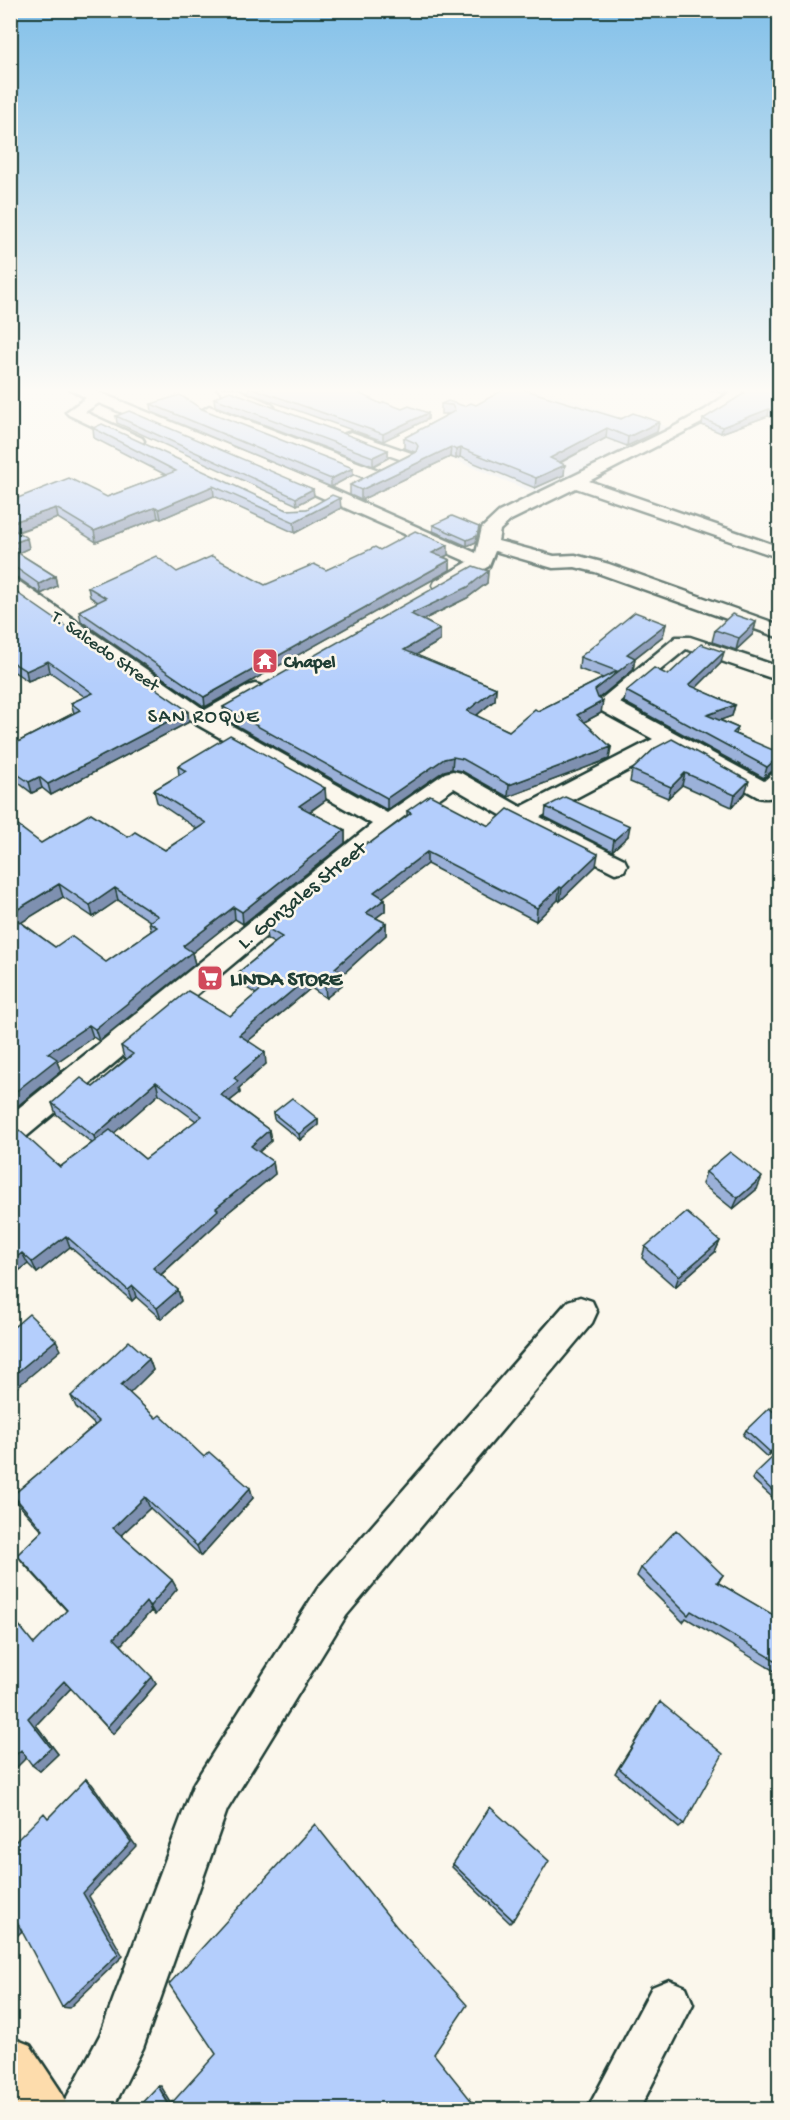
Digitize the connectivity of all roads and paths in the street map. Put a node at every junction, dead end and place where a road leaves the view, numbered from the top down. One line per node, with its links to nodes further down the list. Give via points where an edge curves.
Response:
1 (313, 487): 5 (street)
2 (349, 487): 5 (street)
3 (566, 487): 7 (street, via 505,516 491,528)
4 (590, 487): 8 (street)
5 (332, 495): 6 (street); 9 (street)
6 (312, 507)
7 (489, 544): 9 (street); 12 (street, via 553,562 575,561 602,568)
8 (780, 553)
9 (482, 562): 11 (street)
10 (10, 584): 15 (street, T. Salcedo Street)
11 (431, 591)
12 (780, 632)
13 (780, 675): 16 (street, via 682,641 606,704)
14 (266, 684): 15 (street)
15 (204, 719): 19 (street, T. Salcedo Street)
16 (668, 740): 17 (street, via 766,792); 18 (street)
17 (780, 779)
18 (521, 817): 19 (street, L. Gonzales Street, via 453,778); 20 (street, L. Gonzales Street)
19 (388, 823): 21 (street, L. Gonzales Street)
20 (615, 865)
21 (10, 1132)
22 (580, 1312): 26 (street, via 332,1602 209,1798 118,2048)
23 (669, 2004): 27 (street)
24 (10, 2065): 25 (main road)
25 (40, 2109)
26 (85, 2109)
27 (612, 2109)

